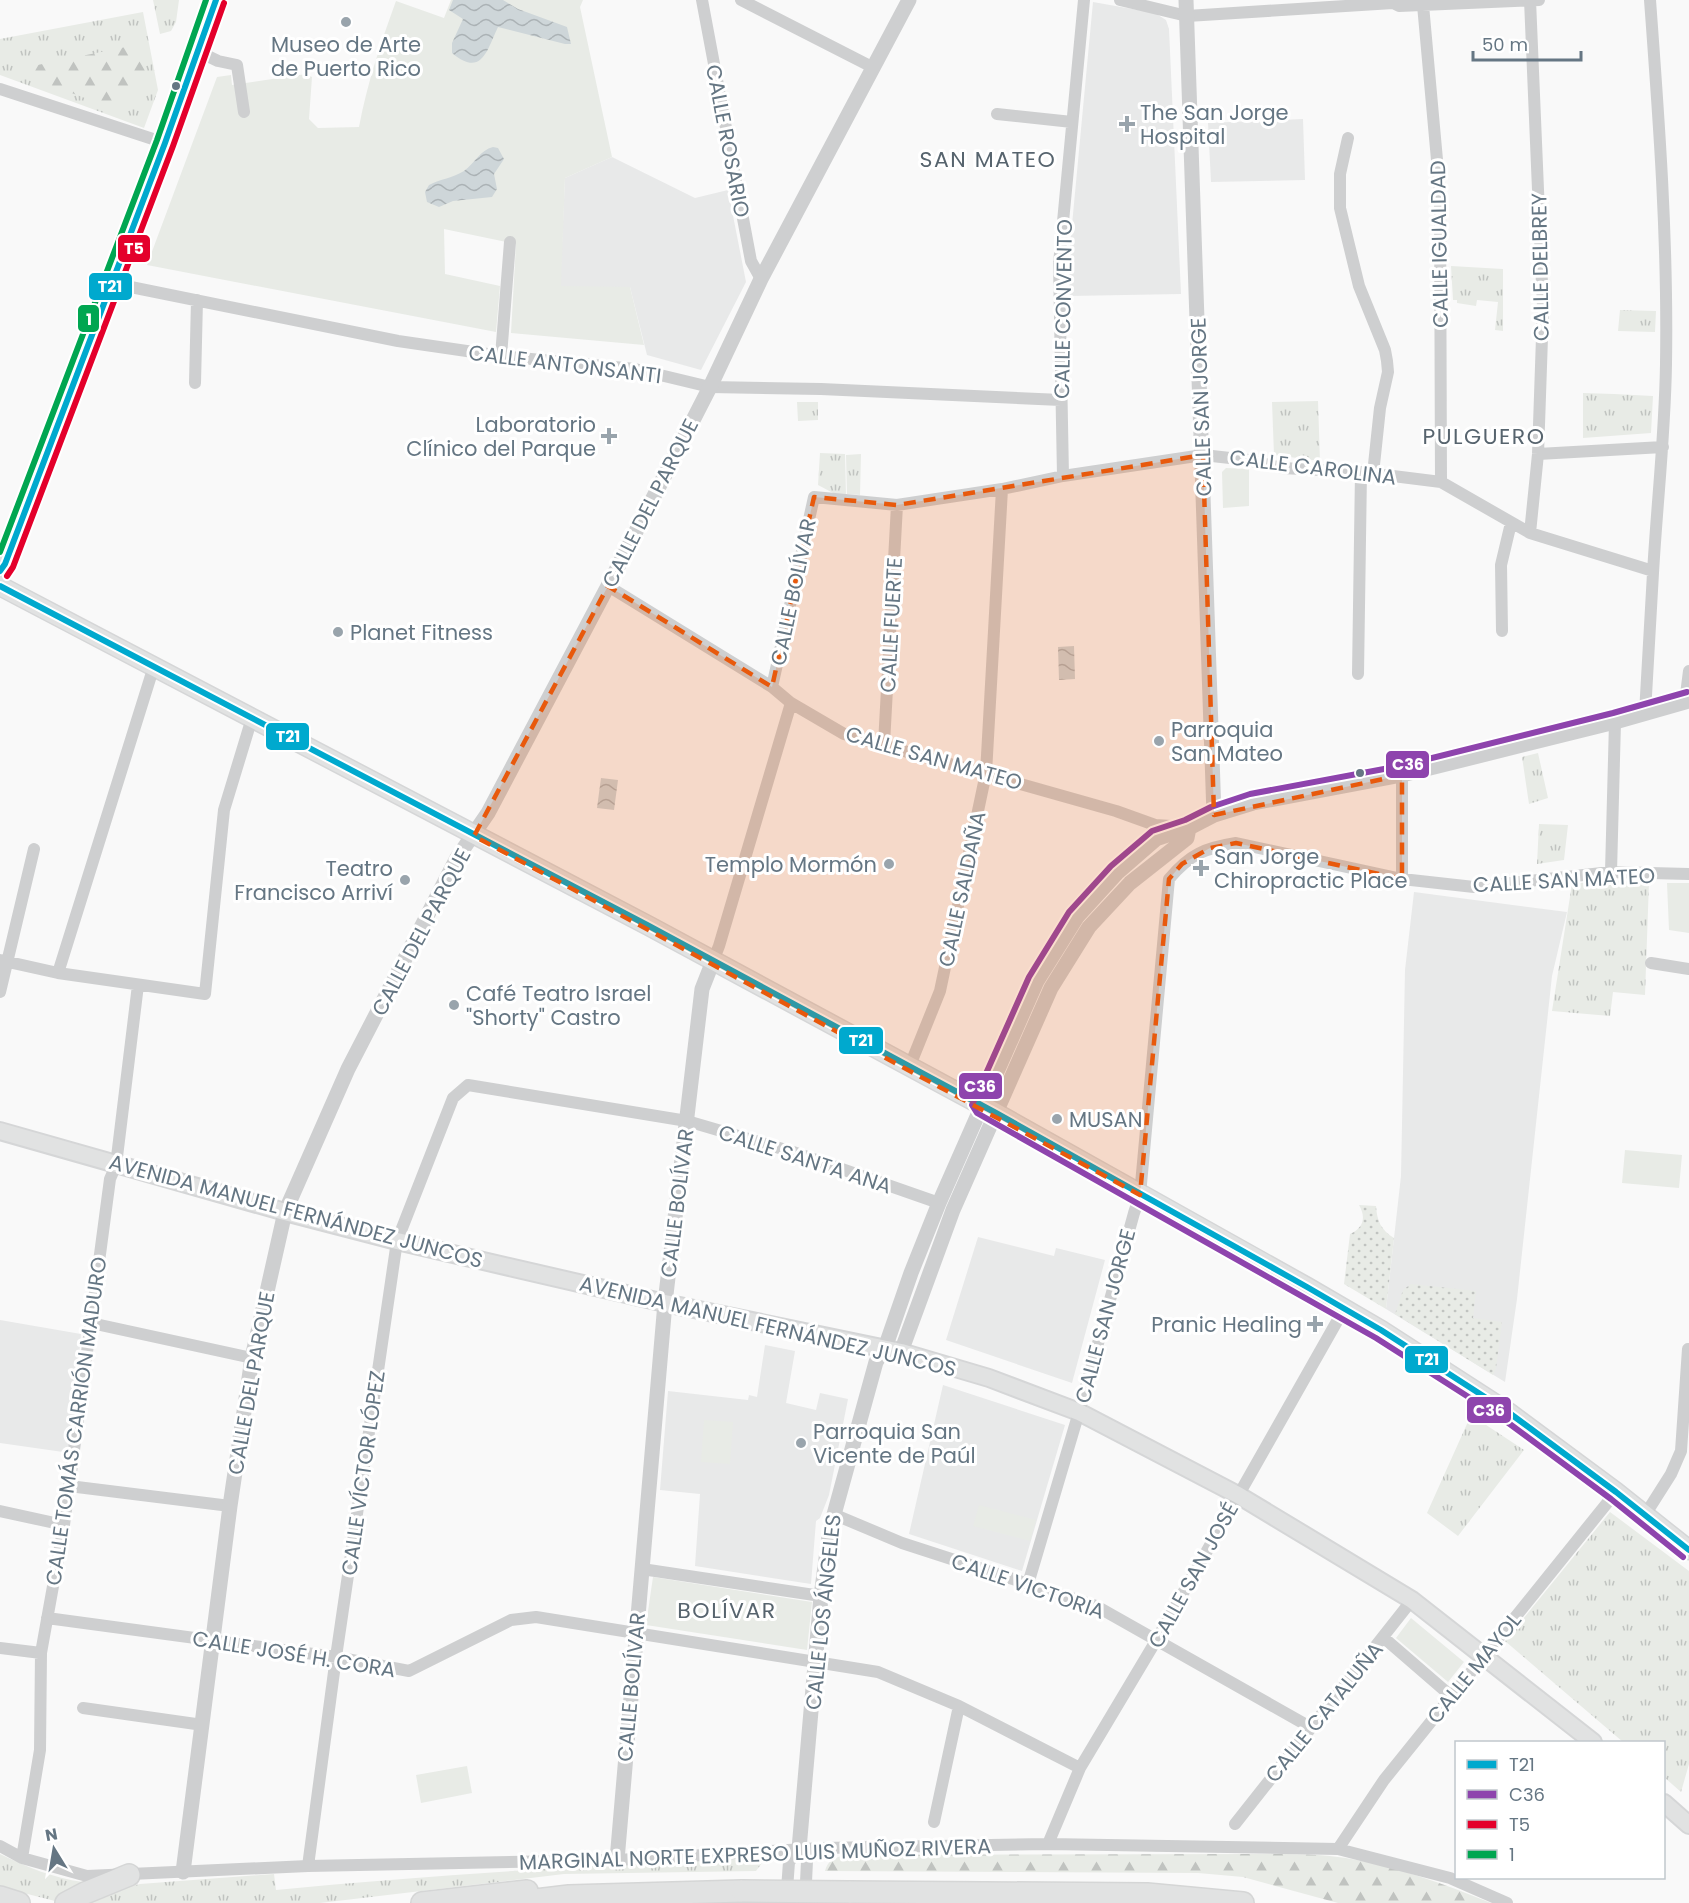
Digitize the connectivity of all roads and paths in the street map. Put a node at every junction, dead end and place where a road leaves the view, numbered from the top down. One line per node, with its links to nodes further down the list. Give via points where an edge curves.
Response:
1 (216, 0): 14 (main road)
2 (702, 0): 23 (street, CALLE ROSARIO, via 751,261)
3 (741, 0): 15 (street)
4 (909, 0): 15 (street, CALLE DEL PARQUE)
5 (1084, 0): 19 (street, CALLE CONVENTO)
6 (1120, 0): 13 (street)
7 (1186, 0): 13 (street, CALLE SAN JORGE)
8 (1530, 0): 9 (street); 12 (street); 31 (street, CALLE DELBREY, via 1543,308)
9 (1539, 0)
10 (1650, 0): 30 (street, via 1664,218)
11 (1393, 2): 12 (street, via 1399,6); 13 (street)
12 (1424, 5): 35 (street, CALLE IGUALDAD, via 1440,193)
13 (1187, 16): 32 (street, CALLE SAN JORGE)
14 (197, 51): 17 (street, via 237,65); 21 (main road)
15 (874, 68): 23 (street, CALLE DEL PARQUE)
16 (0, 89): 21 (street)
17 (244, 112)
18 (997, 114): 19 (street)
19 (1072, 122): 29 (street, CALLE CONVENTO, via 1059,264)
20 (1348, 138): 33 (street, via 1340,174 1340,208 1359,286 1385,350 1388,372)
21 (165, 143): 24 (main road)
22 (510, 242): 26 (street)
23 (761, 279): 28 (street, CALLE DEL PARQUE)
24 (111, 283): 25 (street, CALLE ANTONSANTI); 41 (main road)
25 (197, 300): 26 (street, CALLE ANTONSANTI, via 398,341); 27 (street)
26 (501, 356): 28 (street, CALLE ANTONSANTI, via 635,369)
27 (195, 383)
28 (710, 387): 29 (street, CALLE ANTONSANTI); 44 (street, CALLE DEL PARQUE)
29 (1061, 400): 34 (street, CALLE CONVENTO)
30 (1663, 447): 31 (street); 42 (street)
31 (1538, 454): 40 (street, CALLE DELBREY)
32 (1203, 455): 33 (street, CALLE CAROLINA, via 1281,468); 34 (street, CALLE CAROLINA); 58 (street, CALLE SAN JORGE)
33 (1367, 473): 35 (street, CALLE CAROLINA); 48 (street)
34 (1063, 476): 36 (street, CALLE CAROLINA)
35 (1441, 482): 39 (street, CALLE CAROLINA)
36 (1002, 489): 38 (street, CALLE CAROLINA); 56 (street, CALLE SALDAÑA)
37 (814, 497): 38 (street, CALLE CAROLINA); 49 (street, CALLE BOLÍVAR)
38 (897, 505): 55 (street, CALLE FUERTE)
39 (1511, 523): 40 (street, CALLE CAROLINA); 45 (street, via 1502,565)
40 (1530, 533): 42 (street, CALLE CAROLINA)
41 (0, 571)
42 (1653, 571): 52 (street)
43 (0, 586): 46 (main road)
44 (608, 586): 49 (street, CALLE SAN MATEO); 60 (street, CALLE DEL PARQUE)
45 (1502, 632)
46 (154, 666): 53 (main road); 70 (street)
47 (1689, 670): 50 (street)
48 (1358, 674)
49 (772, 687): 51 (street, CALLE SAN MATEO)
50 (1687, 701): 52 (street)
51 (791, 703): 55 (street, CALLE SAN MATEO, via 844,734); 67 (street, CALLE BOLÍVAR)
52 (1645, 713): 54 (street)
53 (252, 718): 60 (main road); 71 (street, via 224,810 205,994)
54 (1616, 722): 57 (street); 63 (street)
55 (884, 744): 56 (street, CALLE SAN MATEO)
56 (986, 774): 59 (street, CALLE SAN MATEO, via 1155,825); 73 (street, CALLE SALDAÑA, via 940,991)
57 (1402, 774): 58 (street, via 1253,803); 65 (street)
58 (1214, 815): 59 (street)
59 (1189, 828): 75 (street, via 1156,839 1118,872 1077,917 1037,981)
60 (474, 836): 67 (main road); 81 (street, CALLE DEL PARQUE, via 457,858 348,1069)
61 (1210, 848): 65 (street, CALLE SAN MATEO, via 1236,843); 79 (street, CALLE SAN JORGE, via 1182,864 1170,879)
62 (34, 849): 66 (street)
63 (1611, 872): 64 (street, CALLE SAN MATEO); 65 (street, CALLE SAN MATEO, via 1474,887)
64 (1689, 874)
65 (1402, 879)
66 (3, 961): 70 (street); 72 (street)
67 (713, 961): 73 (main road); 76 (street, CALLE BOLÍVAR, via 702,989)
68 (1651, 963): 69 (street)
69 (1689, 969)
70 (57, 973): 71 (street)
71 (138, 985): 78 (street, CALLE TOMÁS CARRIÓN MADURO)
72 (0, 992)
73 (909, 1068): 75 (main road)
74 (459, 1091): 76 (street, CALLE SANTA ANA, via 468,1085); 82 (street, CALLE VÍCTOR LÓPEZ)
75 (988, 1109): 79 (main road); 80 (street); 87 (street, via 953,1210)
76 (687, 1121): 80 (street, CALLE SANTA ANA, via 794,1152); 83 (street, CALLE BOLÍVAR)
77 (0, 1131): 78 (main road, AVENIDA MANUEL FERNÁNDEZ JUNCOS)
78 (116, 1165): 81 (main road, AVENIDA MANUEL FERNÁNDEZ JUNCOS); 85 (street, CALLE TOMÁS CARRIÓN MADURO, via 110,1179)
79 (1140, 1195): 84 (main road); 89 (street, CALLE SAN JORGE)
80 (939, 1203): 87 (street, via 910,1274)
81 (285, 1212): 82 (main road, AVENIDA MANUEL FERNÁNDEZ JUNCOS); 88 (street, CALLE DEL PARQUE)
82 (397, 1241): 83 (main road, AVENIDA MANUEL FERNÁNDEZ JUNCOS); 111 (street, CALLE VÍCTOR LÓPEZ)
83 (665, 1303): 87 (main road, AVENIDA MANUEL FERNÁNDEZ JUNCOS); 99 (street, CALLE BOLÍVAR)
84 (1344, 1309): 91 (main road, via 1508,1412); 92 (street, CALLE SAN JOSÉ)
85 (91, 1323): 88 (street); 90 (street, CALLE TOMÁS CARRIÓN MADURO)
86 (1688, 1349): 96 (street, via 1681,1451)
87 (893, 1350): 89 (main road, AVENIDA MANUEL FERNÁNDEZ JUNCOS, via 989,1378); 95 (street, CALLE LOS ÁNGELES, via 876,1362)
88 (252, 1358): 93 (street, CALLE DEL PARQUE)
89 (1079, 1412): 92 (main road, AVENIDA MANUEL FERNÁNDEZ JUNCOS); 100 (street, CALLE SAN JORGE)
90 (69, 1486): 93 (street); 97 (street, CALLE TOMÁS CARRIÓN MADURO)
91 (1616, 1492): 96 (main road); 110 (street, CALLE MAYOL)
92 (1238, 1495): 102 (main road, AVENIDA MANUEL FERNÁNDEZ JUNCOS); 106 (street, CALLE SAN JOSÉ)
93 (230, 1506): 107 (street, CALLE DEL PARQUE)
94 (0, 1511): 97 (street)
95 (833, 1514): 100 (street, CALLE VICTORIA, via 902,1543); 101 (street, CALLE LOS ÁNGELES)
96 (1646, 1515): 98 (main road)
97 (64, 1525): 103 (street, CALLE TOMÁS CARRIÓN MADURO)
98 (1689, 1550)
99 (642, 1569): 101 (street); 104 (street, CALLE BOLÍVAR)
100 (1028, 1584): 106 (street, CALLE VICTORIA, via 1096,1606)
101 (821, 1596): 112 (street, CALLE LOS ÁNGELES)
102 (1412, 1600): 105 (street, CALLE CATALUÑA); 110 (main road, AVENIDA MANUEL FERNÁNDEZ JUNCOS)
103 (47, 1618): 107 (street, CALLE JOSÉ H. CORA); 109 (street, CALLE TOMÁS CARRIÓN MADURO)
104 (636, 1632): 111 (street, CALLE JOSÉ H. CORA, via 534,1617 511,1620 409,1671); 112 (street, CALLE JOSÉ H. CORA); 129 (street, CALLE BOLÍVAR)
105 (1384, 1638): 113 (street); 117 (street, CALLE CATALUÑA)
106 (1157, 1640): 117 (street, CALLE VICTORIA); 119 (street, CALLE SAN JOSÉ)
107 (213, 1642): 111 (street, CALLE JOSÉ H. CORA); 116 (street, CALLE DEL PARQUE)
108 (0, 1648): 109 (street)
109 (41, 1653): 128 (street, CALLE TOMÁS CARRIÓN MADURO, via 40,1750)
110 (1484, 1656): 113 (street, CALLE MAYOL); 118 (main road, AVENIDA MANUEL FERNÁNDEZ JUNCOS)
111 (336, 1657): 130 (street, CALLE VÍCTOR LÓPEZ)
112 (816, 1663): 114 (street, CALLE JOSÉ H. CORA, via 878,1672); 126 (street, CALLE LOS ÁNGELES)
113 (1451, 1696): 127 (street, CALLE MAYOL, via 1384,1780)
114 (959, 1707): 119 (street, CALLE JOSÉ H. CORA); 121 (street)
115 (83, 1708): 116 (street)
116 (203, 1725): 131 (street, CALLE DEL PARQUE)
117 (1310, 1727): 122 (street, CALLE CATALUÑA)
118 (1590, 1741)
119 (1080, 1768): 124 (street, CALLE SAN JOSÉ)
120 (1665, 1804): 123 (main road)
121 (934, 1822)
122 (1235, 1824)
123 (1689, 1825)
124 (1047, 1844): 126 (street, MARGINAL NORTE EXPRESO LUIS MUÑOZ RIVERA); 127 (street, MARGINAL NORTE EXPRESO LUIS MUÑOZ RIVERA)
125 (0, 1846): 128 (street, MARGINAL NORTE EXPRESO LUIS MUÑOZ RIVERA)
126 (799, 1849): 129 (street, MARGINAL NORTE EXPRESO LUIS MUÑOZ RIVERA); 139 (street, CALLE LOS ÁNGELES, via 789,1862); 140 (street, CALLE LOS ÁNGELES, via 807,1861)
127 (1338, 1849): 142 (street, MARGINAL NORTE EXPRESO LUIS MUÑOZ RIVERA, via 1450,1878)
128 (22, 1858): 132 (street, MARGINAL NORTE EXPRESO LUIS MUÑOZ RIVERA, via 87,1876)
129 (617, 1860): 130 (street, MARGINAL NORTE EXPRESO LUIS MUÑOZ RIVERA)
130 (308, 1866): 131 (street, MARGINAL NORTE EXPRESO LUIS MUÑOZ RIVERA)
131 (183, 1872): 132 (street, MARGINAL NORTE EXPRESO LUIS MUÑOZ RIVERA)
132 (129, 1875): 136 (highway)
133 (569, 1896): 137 (highway, via 531,1890); 138 (highway); 141 (highway, bridge, via 742,1891 1147,1894)
134 (0, 1897): 135 (highway)
135 (19, 1903)
136 (66, 1903)
137 (422, 1903)
138 (511, 1903)
139 (786, 1903)
140 (805, 1903)
141 (1243, 1903)
142 (1507, 1903)

